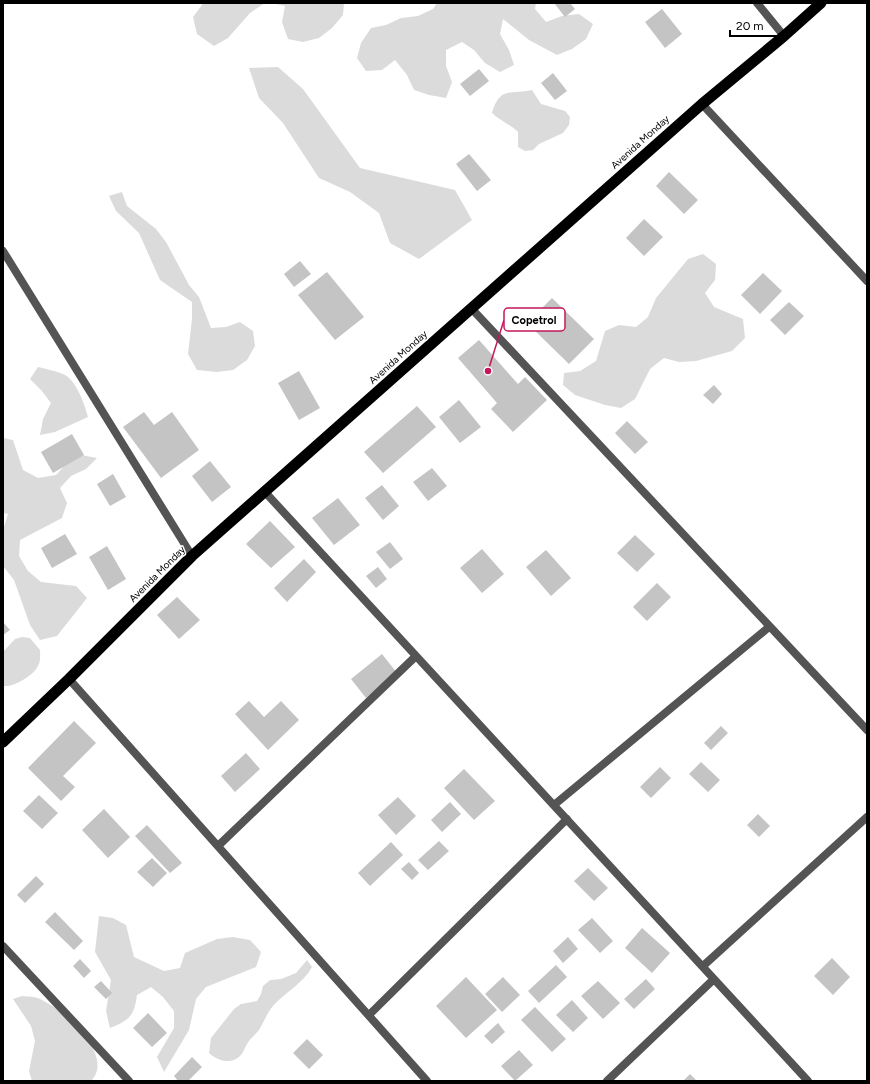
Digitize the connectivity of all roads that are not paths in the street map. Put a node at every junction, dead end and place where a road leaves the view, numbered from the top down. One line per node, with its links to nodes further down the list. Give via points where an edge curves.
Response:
1 (757, 3): 3 (street)
2 (821, 3): 3 (highway, Avenida Monday)
3 (784, 36): 4 (highway, Avenida Monday)
4 (702, 104): 6 (street); 7 (highway, Avenida Monday)
5 (3, 251): 9 (street)
6 (867, 281)
7 (471, 308): 8 (highway, Avenida Monday); 10 (street)
8 (264, 491): 9 (highway, Avenida Monday); 11 (street)
9 (192, 556): 12 (highway, Avenida Monday)
10 (769, 627): 13 (street); 15 (street)
11 (416, 656): 15 (street); 18 (street)
12 (69, 679): 14 (highway, Avenida Monday); 18 (street)
13 (867, 730)
14 (3, 742)
15 (554, 805): 17 (street)
16 (867, 817): 20 (street)
17 (567, 819): 20 (street); 22 (street)
18 (218, 846): 22 (street)
19 (3, 946): 23 (street)
20 (703, 966): 21 (street)
21 (714, 979): 25 (street); 26 (street)
22 (369, 1015): 24 (street)
23 (129, 1081)
24 (427, 1081)
25 (607, 1081)
26 (808, 1081)

